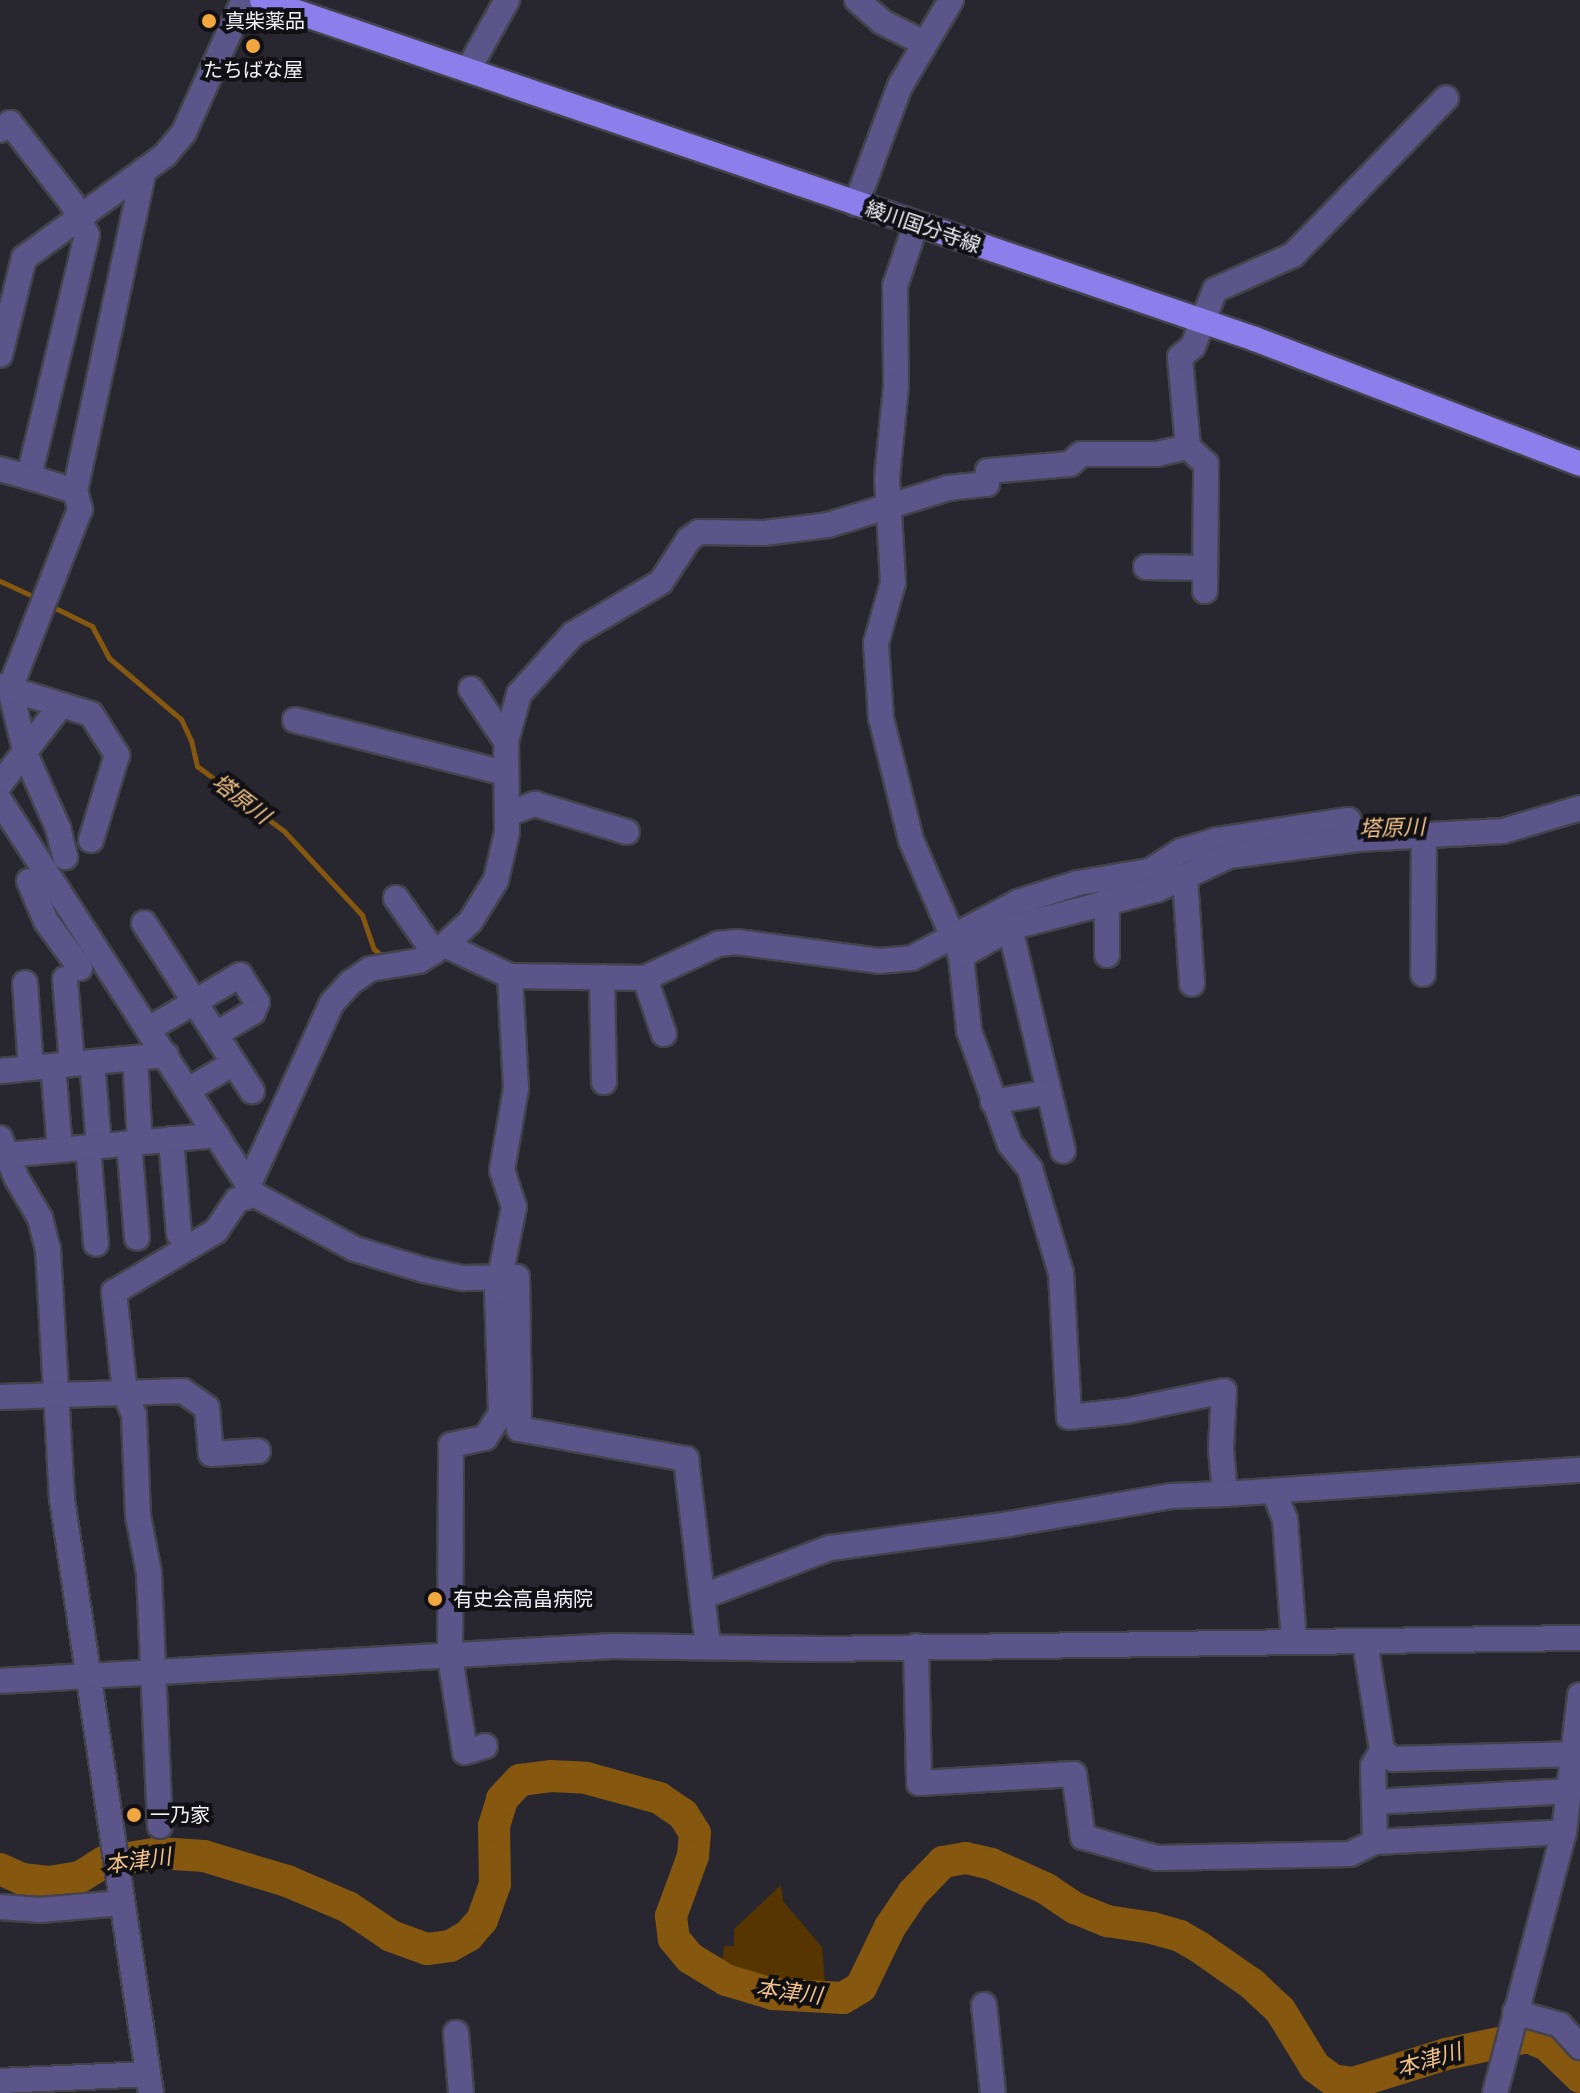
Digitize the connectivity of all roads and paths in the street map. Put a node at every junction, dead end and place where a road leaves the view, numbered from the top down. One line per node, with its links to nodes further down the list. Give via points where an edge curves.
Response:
1 (244, 0): 11 (street, via 184,132)
2 (262, 0): 6 (main road, 綾川国分寺線)
3 (507, 0): 8 (street)
4 (857, 0): 7 (street, via 882,22)
5 (951, 0): 7 (street)
6 (296, 5): 8 (main road, 綾川国分寺線)
7 (924, 43): 12 (street, via 900,86)
8 (468, 70): 12 (main road, 綾川国分寺線)
9 (1446, 98): 15 (street, via 1293,255 1215,290)
10 (0, 130): 13 (street, via 10,123)
11 (144, 170): 13 (street); 21 (street)
12 (856, 204): 14 (main road, 綾川国分寺線)
13 (81, 216): 16 (street, via 24,258); 20 (street, via 87,235)
14 (916, 224): 15 (main road, 綾川国分寺線); 22 (street, via 895,286 896,386)
15 (1204, 322): 17 (street, via 1193,346 1180,357); 18 (main road, 綾川国分寺線)
16 (0, 355)
17 (1188, 447): 22 (street, via 1146,455 1081,454 1070,464 988,471 987,484 948,488); 23 (street, via 1206,464 1205,579)
18 (1580, 464)
19 (0, 469): 20 (street)
20 (29, 477): 21 (street)
21 (75, 491): 24 (street, via 80,509)
22 (888, 507): 28 (street, via 808,530 699,532 661,582 573,634 519,694); 47 (street, via 893,583 876,643 881,718 911,840)
23 (1146, 567)
24 (5, 687): 26 (street); 29 (street)
25 (471, 689): 28 (street)
26 (61, 705): 29 (street); 38 (street, via 91,714 117,755)
27 (295, 720): 30 (street)
28 (506, 741): 30 (street)
29 (26, 751): 31 (street); 40 (street)
30 (505, 773): 34 (street)
31 (0, 784)
32 (0, 801): 57 (street)
33 (1580, 808): 36 (street, via 1503,831)
34 (507, 814): 35 (street, via 535,804); 48 (street, via 496,880 470,922)
35 (627, 832)
36 (1424, 835): 37 (street); 50 (street)
37 (1358, 839): 39 (street, via 1348,820 1216,840); 41 (street, via 1229,856)
38 (91, 840)
39 (1181, 851): 41 (street); 47 (street, via 1150,871 1078,883 1018,902)
40 (65, 857)
41 (1192, 873): 44 (street, via 1156,890); 55 (street)
42 (29, 881): 63 (street, via 73,973)
43 (396, 898): 48 (street)
44 (1107, 900): 46 (street); 49 (street)
45 (144, 923): 56 (street)
46 (1010, 928): 47 (street); 68 (street)
47 (957, 945): 53 (street, via 951,939 912,958 879,961 718,944); 69 (street, via 969,1031)
48 (433, 946): 51 (street); 77 (street, via 419,961 370,969 332,1003)
49 (1107, 955)
50 (1423, 974)
51 (510, 976): 52 (street); 81 (street, via 516,1088 502,1170 514,1207)
52 (602, 977): 53 (street); 65 (street)
53 (645, 978): 59 (street)
54 (25, 983): 63 (street)
55 (1192, 984)
56 (195, 1002): 57 (street); 58 (street); 58 (street, via 240,975 257,1002 253,1012)
57 (149, 1029): 60 (street)
58 (216, 1034): 62 (street)
59 (664, 1034)
60 (166, 1055): 61 (street); 66 (street)
61 (135, 1058): 63 (street); 72 (street)
62 (234, 1063): 66 (street); 67 (street)
63 (62, 1065): 64 (street); 74 (street); 75 (street)
64 (0, 1071)
65 (604, 1082)
66 (188, 1090): 70 (street)
67 (252, 1091)
68 (1049, 1092): 69 (street); 76 (street)
69 (993, 1102): 88 (street, via 1010,1144 1030,1169 1061,1273 1069,1417 1224,1391)
70 (217, 1135): 71 (street); 77 (street)
71 (171, 1139): 72 (street); 78 (street)
72 (135, 1143): 74 (street); 79 (street)
73 (3, 1146): 75 (street); 84 (street, via 40,1218 48,1249)
74 (94, 1146): 75 (street); 80 (street)
75 (60, 1150)
76 (1063, 1151)
77 (252, 1189): 81 (street, via 355,1249 463,1278); 82 (street, via 237,1200 216,1231 114,1292)
78 (179, 1234)
79 (137, 1238)
80 (96, 1244)
81 (501, 1277): 89 (street, via 517,1277 519,1429 686,1459); 95 (street, via 501,1413 485,1438 451,1445)
82 (125, 1393): 84 (street); 85 (street, via 183,1391 207,1408 211,1454); 96 (street, via 134,1415)
83 (0, 1397): 84 (street)
84 (55, 1397): 97 (street, via 62,1499)
85 (258, 1451)
86 (1580, 1470): 87 (street)
87 (1274, 1491): 88 (street); 91 (street, via 1285,1519)
88 (1225, 1494): 89 (street, via 1171,1496 830,1548)
89 (704, 1596): 93 (street)
90 (1580, 1638): 92 (street)
91 (1294, 1642): 92 (street); 94 (street)
92 (1365, 1642): 101 (street)
93 (708, 1646): 94 (street); 95 (street, via 613,1646)
94 (916, 1646): 107 (street, via 919,1783 1074,1774 1083,1837 1157,1858 1350,1854)
95 (450, 1657): 96 (street); 100 (street, via 465,1752)
96 (152, 1671): 97 (street); 105 (street)
97 (88, 1676): 98 (street); 108 (street)
98 (0, 1681)
99 (1580, 1695): 102 (street)
100 (485, 1746)
101 (1382, 1751): 102 (street, via 1393,1759); 104 (street, via 1373,1766)
102 (1578, 1753): 103 (street)
103 (1570, 1791): 104 (street); 106 (street)
104 (1374, 1802): 107 (street)
105 (160, 1826)
106 (1564, 1832): 107 (street); 111 (street)
107 (1375, 1842)
108 (122, 1903): 109 (street, via 40,1910); 115 (street)
109 (0, 1907)
110 (984, 2005): 117 (street)
111 (1513, 2018): 113 (street, via 1560,2025); 118 (street)
112 (456, 2033): 116 (street)
113 (1580, 2047)
114 (0, 2081): 115 (street)
115 (149, 2083)
116 (461, 2093)
117 (993, 2093)
118 (1495, 2093)

